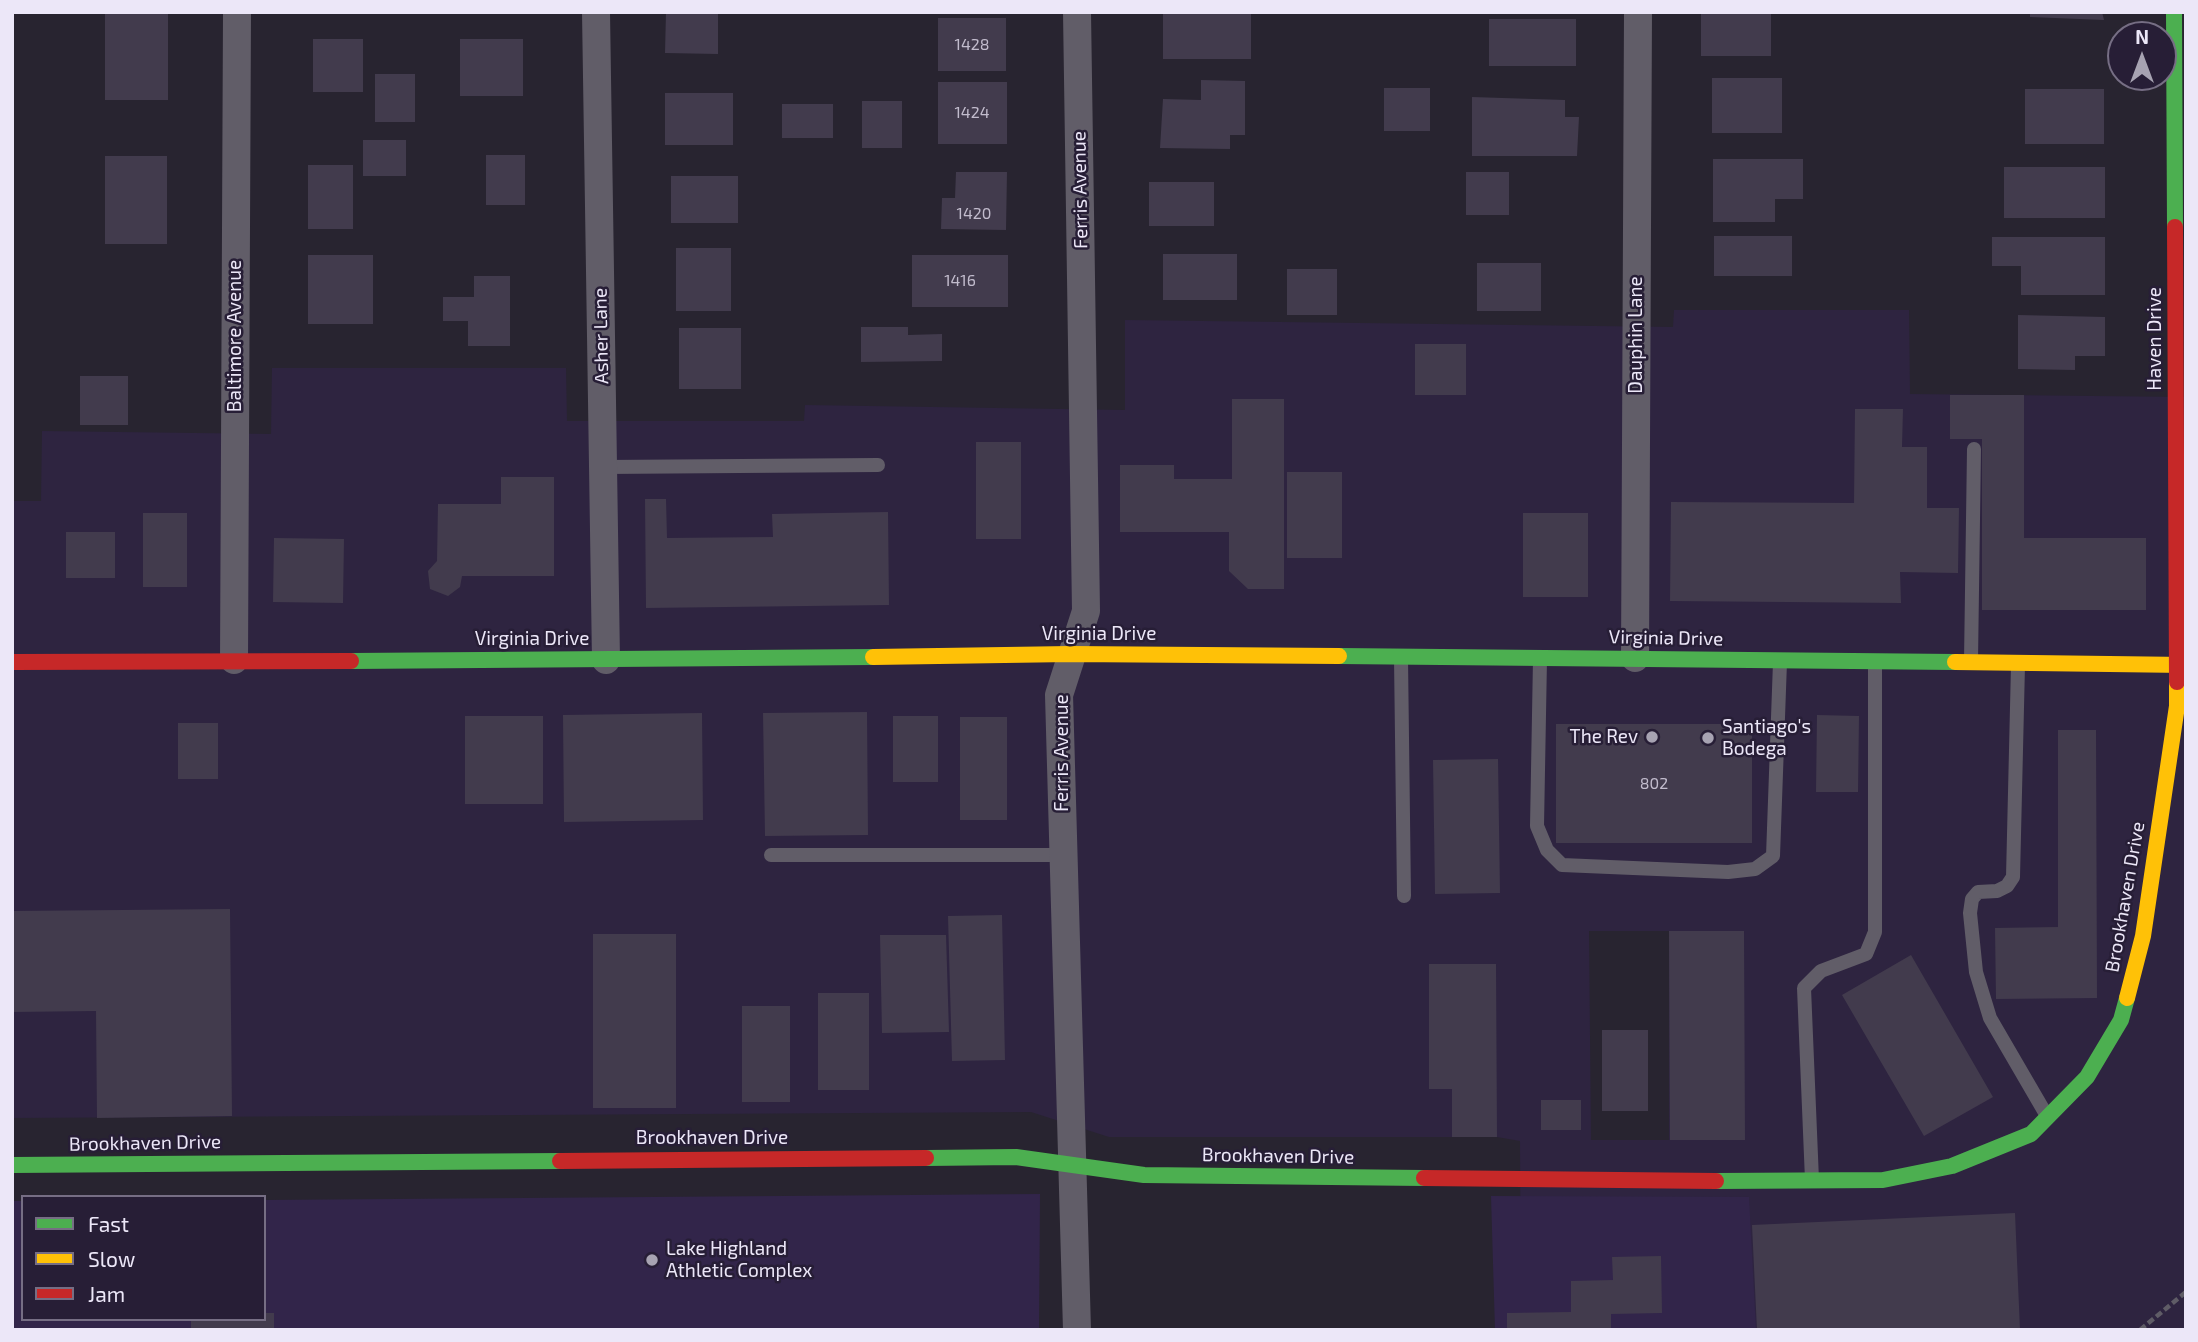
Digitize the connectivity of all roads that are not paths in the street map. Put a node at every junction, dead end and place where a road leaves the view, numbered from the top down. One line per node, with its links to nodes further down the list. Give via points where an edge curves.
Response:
1 (237, 12): 13 (street, Baltimore Avenue)
2 (596, 12): 8 (street, Asher Lane)
3 (1077, 12): 9 (street, Ferris Avenue, via 1086,611)
4 (1638, 12): 12 (street, Dauphin Lane)
5 (2174, 12): 20 (street, Haven Drive)
6 (1974, 449): 18 (lane)
7 (878, 465): 8 (lane)
8 (603, 467): 14 (street, Asher Lane)
9 (1070, 654): 10 (street, Virginia Drive); 14 (street, Virginia Drive); 22 (street, Ferris Avenue, via 1059,695)
10 (1401, 657): 11 (street, Virginia Drive); 23 (lane)
11 (1541, 657): 12 (street, Virginia Drive); 15 (lane, via 1537,826 1547,850 1562,865 1728,872 1755,869 1773,856)
12 (1635, 658): 15 (street, Virginia Drive)
13 (234, 660): 14 (street, Virginia Drive); 16 (street, Virginia Drive)
14 (606, 660)
15 (1780, 660): 17 (street, Virginia Drive)
16 (12, 662)
17 (1875, 662): 18 (street, Virginia Drive); 27 (lane, via 1875,932 1866,954 1821,971 1804,988)
18 (1971, 663): 19 (street, Virginia Drive)
19 (2018, 663): 20 (street, Virginia Drive); 24 (lane, via 2013,877 1997,891 1978,892 1970,913 1976,972 1990,1018)
20 (2182, 665): 24 (street, Brookhaven Drive, via 2143,936 2121,1020 2087,1077)
21 (771, 855): 22 (lane)
22 (1064, 855): 26 (street, Ferris Avenue)
23 (1404, 896)
24 (2048, 1117): 27 (street, Brookhaven Drive, via 2031,1134 1952,1166 1883,1180)
25 (12, 1165): 26 (street, Brookhaven Drive, via 1016,1157)
26 (1073, 1166): 27 (street, Brookhaven Drive, via 1143,1175); 28 (street, Ferris Avenue)
27 (1812, 1182)
28 (1077, 1330)

